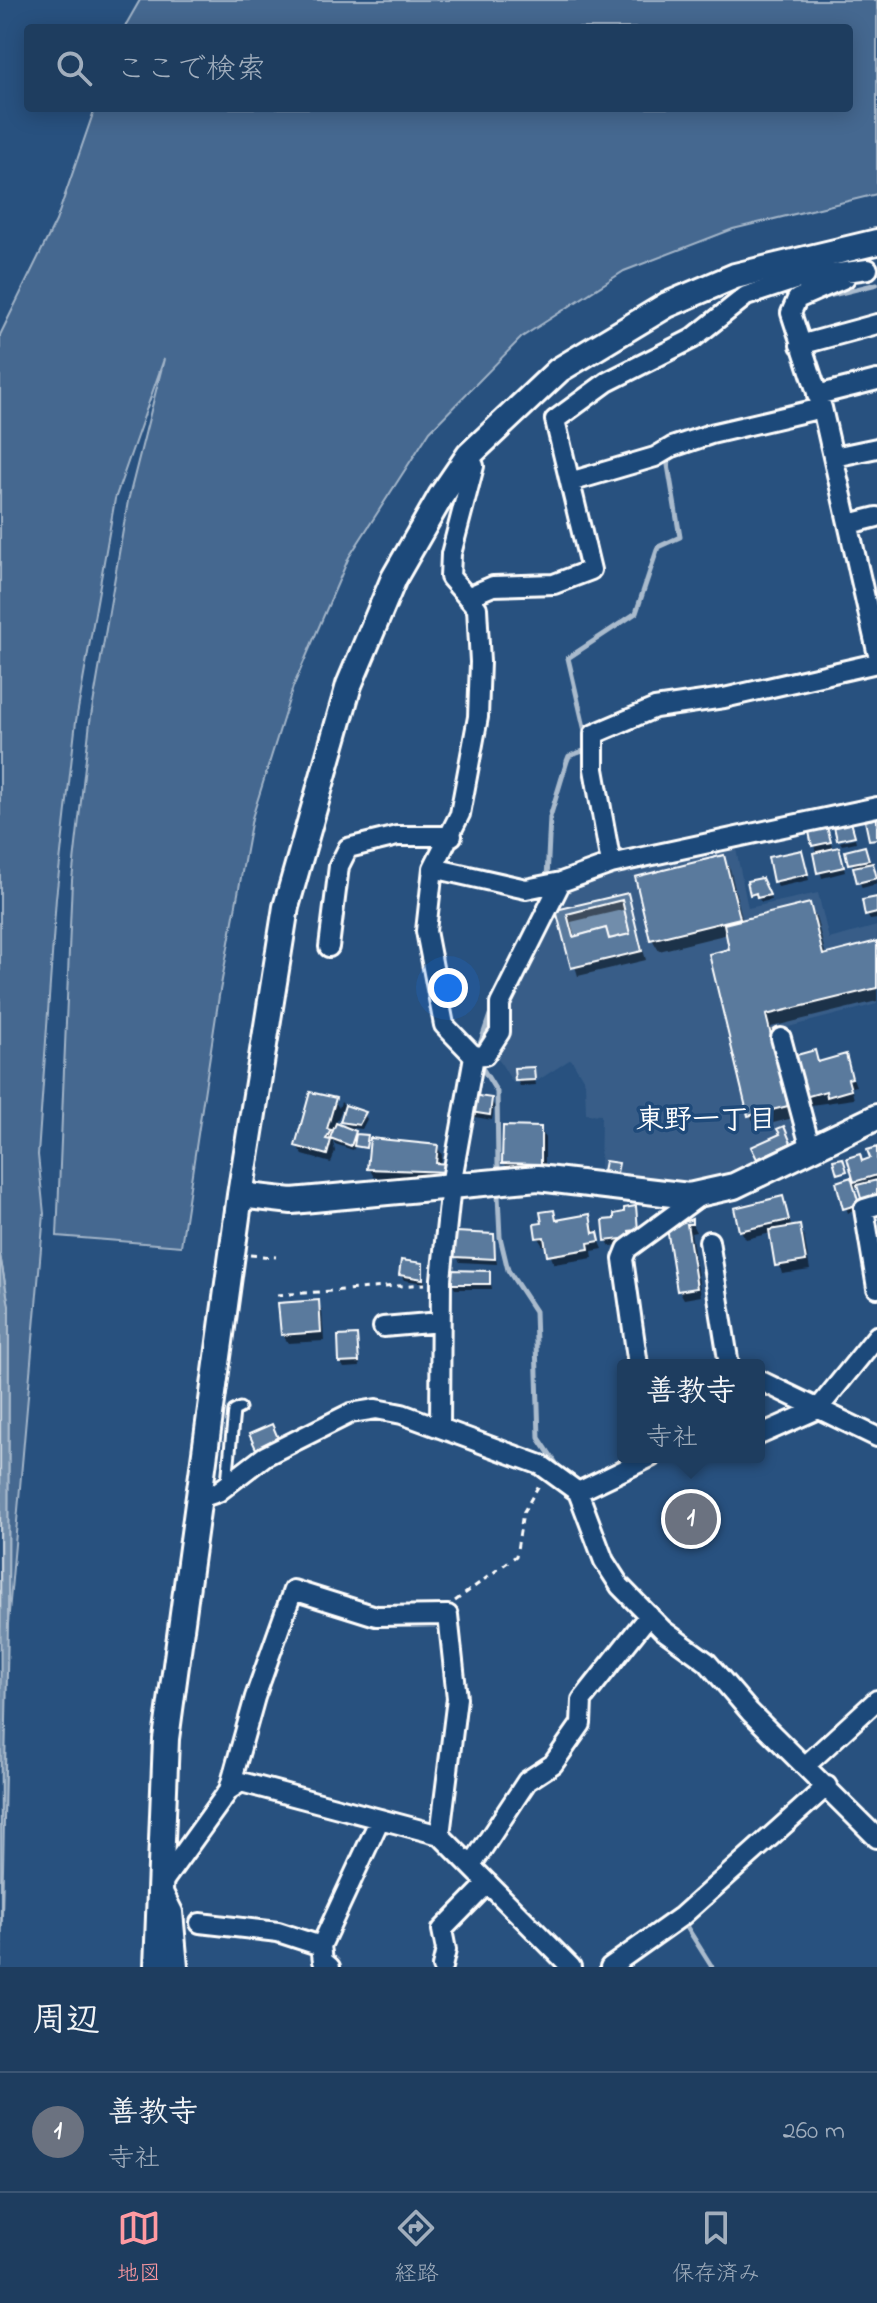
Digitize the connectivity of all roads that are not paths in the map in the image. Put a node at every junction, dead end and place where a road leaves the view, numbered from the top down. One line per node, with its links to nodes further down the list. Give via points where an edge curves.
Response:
1 (877, 242): 8 (street, via 735,276 667,305 559,370)
2 (873, 267): 4 (street, via 797,299 791,313); 10 (street, via 801,278 746,296 692,339 607,382 555,420)
3 (877, 324): 4 (street)
4 (800, 345): 6 (street)
5 (877, 380): 6 (street)
6 (820, 401): 9 (street); 10 (street)
7 (877, 448): 9 (street)
8 (469, 455): 13 (street, via 474,466 450,577); 28 (street, via 394,578 349,685 286,907)
9 (834, 457): 12 (street)
10 (570, 482): 13 (street, via 591,570 554,584 493,586)
11 (877, 517): 12 (street)
12 (849, 524): 14 (street)
13 (467, 597): 17 (street, via 477,608 478,717)
14 (877, 651)
15 (877, 663): 18 (street, via 655,708 594,734 594,769)
16 (877, 807): 18 (street)
17 (452, 836): 19 (street); 21 (street, via 397,836 348,848 339,866)
18 (611, 864): 20 (street)
19 (433, 868): 20 (street, via 526,889); 23 (street, via 426,931 444,1025)
20 (561, 882): 23 (street, via 500,1004 496,1043 485,1055)
21 (329, 947)
22 (781, 1038): 25 (street)
23 (474, 1056): 26 (street)
24 (877, 1117): 25 (street)
25 (811, 1150): 27 (street, via 734,1186)
26 (451, 1185): 27 (street, via 538,1178); 28 (street, via 292,1201); 32 (street)
27 (702, 1194): 35 (street, via 627,1249 623,1259)
28 (240, 1195): 46 (street)
29 (877, 1205): 31 (street, via 864,1209)
30 (709, 1241): 36 (street)
31 (877, 1288)
32 (440, 1322): 33 (street); 40 (street)
33 (383, 1327)
34 (877, 1336): 39 (street)
35 (637, 1359)
36 (728, 1359)
37 (765, 1383): 39 (street)
38 (240, 1408): 44 (lane, via 234,1411)
39 (818, 1409): 41 (street); 42 (street)
40 (440, 1428): 44 (street, via 376,1409 351,1413 265,1456); 45 (street, via 547,1470)
41 (765, 1432)
42 (877, 1437)
43 (638, 1463): 45 (street)
44 (227, 1485): 46 (street)
45 (578, 1492): 47 (street, via 604,1561)
46 (200, 1498): 57 (street, via 166,1739)
47 (649, 1615): 49 (street, via 707,1662); 55 (street, via 582,1700 581,1724 553,1764 527,1781)
48 (877, 1700): 49 (street)
49 (806, 1765): 50 (street)
50 (827, 1786): 54 (street); 65 (street, via 682,1916)
51 (229, 1790): 52 (street, via 241,1782); 53 (street, via 293,1590 376,1616 448,1615 457,1698); 57 (street)
52 (380, 1819): 53 (street); 59 (street)
53 (440, 1835): 55 (street)
54 (877, 1838)
55 (471, 1866): 56 (street)
56 (488, 1883): 63 (street, via 442,1930); 64 (street)
57 (160, 1886): 60 (street); 61 (street, via 173,1912)
58 (200, 1923): 59 (street, via 278,1932)
59 (321, 1946): 62 (street, via 323,1961)
60 (157, 1967)
61 (178, 1967)
62 (330, 1967)
63 (442, 1967)
64 (571, 1967)
65 (610, 1967)

